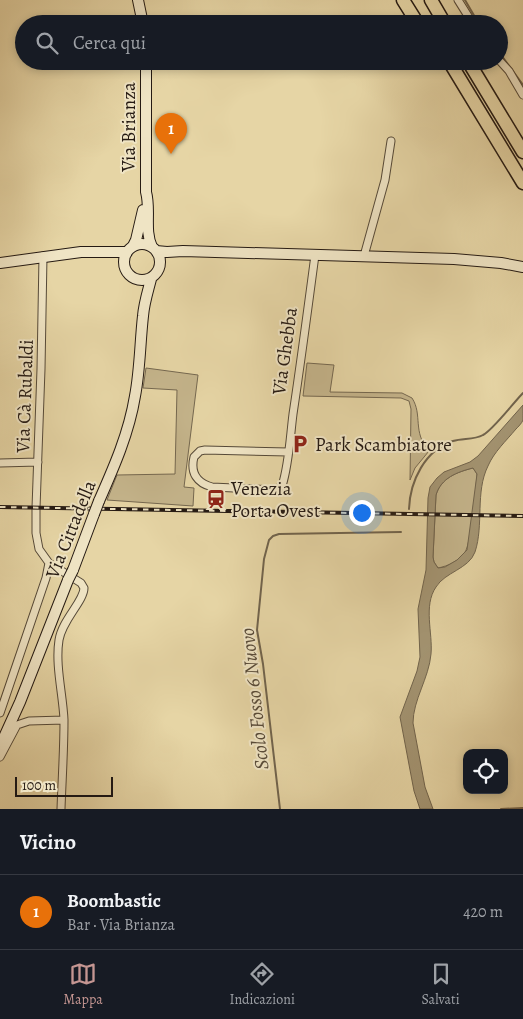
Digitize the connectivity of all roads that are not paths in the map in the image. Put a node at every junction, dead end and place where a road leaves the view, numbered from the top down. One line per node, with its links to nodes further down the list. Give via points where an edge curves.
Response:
1 (138, 0): 6 (main road)
2 (403, 0): 7 (highway)
3 (412, 0): 8 (highway)
4 (431, 0): 9 (highway)
5 (458, 0): 10 (street)
6 (141, 15)
7 (412, 15)
8 (421, 15)
9 (440, 15)
10 (467, 15)
11 (146, 70): 19 (main road, Via Brianza)
12 (454, 70): 18 (highway)
13 (473, 70): 17 (highway)
14 (507, 70): 15 (street)
15 (523, 95)
16 (391, 141): 26 (street, via 385,180)
17 (523, 152)
18 (523, 184)
19 (146, 192): 20 (main road, Via Brianza, via 142,218); 21 (main road, Via Brianza, via 149,240)
20 (130, 249): 21 (main road, via 143,244); 22 (main road); 28 (main road, via 124,259)
21 (154, 249): 23 (main road); 30 (main road, via 161,259)
22 (92, 252): 25 (main road); 28 (main road, via 114,258)
23 (197, 253): 24 (main road); 30 (main road, via 175,257)
24 (314, 255): 26 (main road); 34 (street, Via Ghebba)
25 (43, 256): 27 (main road); 35 (street, Via Cà Rubaldi)
26 (364, 256): 29 (main road, via 454,258)
27 (0, 263)
28 (124, 267): 31 (main road)
29 (523, 267)
30 (160, 269): 32 (main road)
31 (133, 278): 32 (main road); 33 (main road, Via Cittadella)
32 (151, 279): 33 (main road, Via Cittadella)
33 (143, 316): 38 (main road, Via Cittadella, bridge, via 133,409 118,458)
34 (288, 454): 34 (street, Via Ghebba, via 205,450 194,457 193,469 197,479 212,487 275,490 282,486)
35 (38, 462): 36 (street); 37 (street, Via Cà Rubaldi, via 36,533 39,549)
36 (0, 463)
37 (49, 563): 39 (street); 40 (street, via 84,588 82,597 62,627 59,640)
38 (20, 702): 41 (street, via 21,714); 42 (main road, Via Cittadella)
39 (0, 713)
40 (64, 720): 41 (street); 44 (street)
41 (29, 721): 43 (street, via 16,726)
42 (0, 746)
43 (0, 757)
44 (61, 809)

